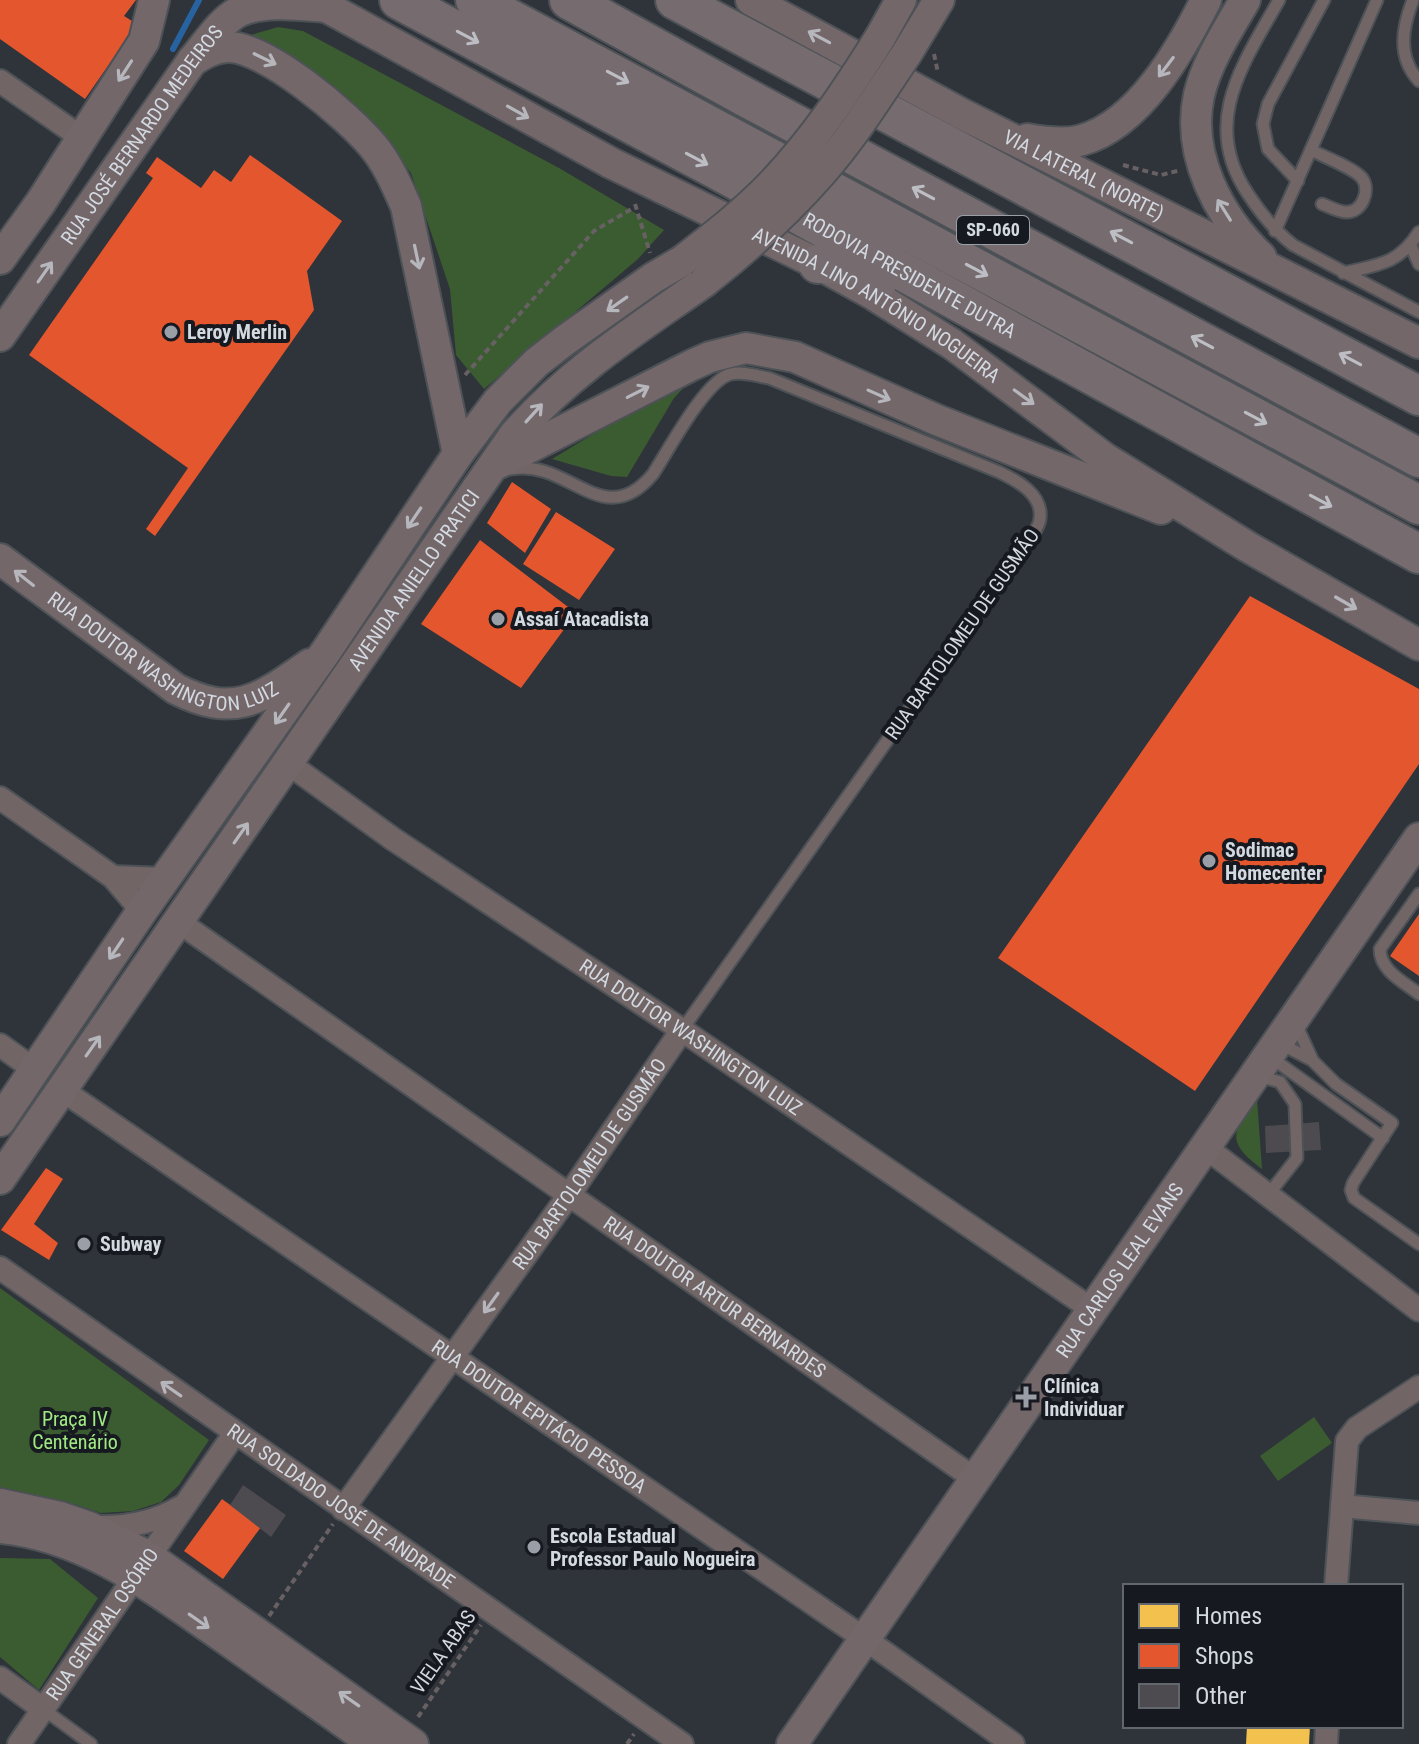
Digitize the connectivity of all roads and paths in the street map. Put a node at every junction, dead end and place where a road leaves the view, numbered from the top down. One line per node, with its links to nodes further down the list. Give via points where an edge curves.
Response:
1 (154, 0): 24 (main road, one-way to 24, via 144,41)
2 (399, 0): 45 (highway, RODOVIA PRESIDENTE DUTRA, one-way to 45)
3 (475, 0): 52 (highway, RODOVIA PRESIDENTE DUTRA / SP-060, one-way to 52)
4 (569, 0): 22 (highway, SP-060)
5 (591, 0): 22 (highway, SP-060)
6 (675, 0): 46 (highway, SP-060, one-way to 6)
7 (751, 0): 23 (main road, VIA LATERAL (NORTE), one-way to 7)
8 (901, 0): 49 (main road, AVENIDA ANIELLO PRATICI, one-way to 49, bridge, via 824,123 780,175 682,261 537,362 498,401)
9 (939, 0): 51 (main road, AVENIDA ANIELLO PRATICI, one-way to 9, bridge, via 544,402 588,363 740,253 822,172)
10 (1206, 0): 23 (main road, one-way to 23, via 1178,52 1141,100 1103,132 1052,143 1005,134)
11 (1245, 0): 27 (main road, via 1199,97)
12 (1279, 0): 32 (lane, via 1240,71 1227,109 1226,147 1238,180)
13 (1324, 0): 28 (lane, via 1268,104 1263,124 1268,149)
14 (1377, 0): 25 (lane)
15 (1413, 0): 21 (lane, via 1403,46)
16 (320, 4): 18 (main road, RUA JOSÉ BERNARDO MEDEIROS, via 275,3 239,11); 37 (main road, AVENIDA LINO ANTÔNIO NOGUEIRA, one-way to 37, via 611,163)
17 (937, 41): 19 (path, via 933,53)
18 (192, 61): 31 (main road, RUA JOSÉ BERNARDO MEDEIROS); 47 (main road, one-way to 47, via 229,47 264,57 351,123 374,147 406,206)
19 (939, 75)
20 (0, 81): 24 (street)
21 (1419, 81)
22 (745, 97): 44 (highway, SP-060, one-way to 22)
23 (962, 114): 39 (main road, VIA LATERAL (NORTE))
24 (82, 138): 29 (main road)
25 (1311, 150): 28 (lane); 30 (lane, via 1365,184 1365,197 1352,212)
26 (1112, 161): 27 (path, via 1161,175)
27 (1202, 164): 39 (main road, one-way to 27, via 1222,209)
28 (1298, 181): 32 (lane)
29 (41, 202): 31 (main road); 36 (main road)
30 (1322, 204)
31 (79, 224): 42 (main road, RUA JOSÉ BERNARDO MEDEIROS, one-way to 31)
32 (1275, 231): 40 (lane)
33 (1419, 232): 34 (lane)
34 (1411, 246): 38 (lane); 40 (lane, via 1388,262)
35 (649, 250): 47 (path, via 635,207 594,231 465,374 470,403)
36 (0, 259)
37 (818, 264): 45 (highway, via 850,264 1054,372); 53 (main road, AVENIDA LINO ANTÔNIO NOGUEIRA, one-way to 53, via 952,344 1106,459)
38 (1419, 264)
39 (1274, 269): 43 (main road, VIA LATERAL (NORTE))
40 (1343, 273): 41 (lane)
41 (1419, 312)
42 (0, 336)
43 (1419, 343)
44 (1245, 365): 48 (highway, via 1336,388); 50 (highway, SP-060)
45 (1104, 384): 54 (highway, RODOVIA PRESIDENTE DUTRA, one-way to 54)
46 (1419, 396)
47 (452, 420): 49 (main road)
48 (1419, 431)
49 (458, 454): 57 (main road, AVENIDA ANIELLO PRATICI, one-way to 57)
50 (1419, 458)
51 (490, 470): 53 (main road, one-way to 53, via 692,365 746,348 795,357 937,420 1152,506); 58 (main road, AVENIDA ANIELLO PRATICI); 67 (lane, RUA BARTOLOMEU DE GUSMÃO, via 528,468 616,499 644,485 713,383 743,373 783,384 1016,480 1032,494 1041,519)
52 (1419, 505)
53 (1206, 522): 56 (main road, AVENIDA LINO ANTÔNIO NOGUEIRA, one-way to 56)
54 (1419, 554)
55 (0, 559): 57 (main road, RUA DOUTOR WASHINGTON LUIZ, one-way to 55, via 265,694 241,704 205,702 176,689)
56 (1419, 645)
57 (327, 650): 62 (main road, AVENIDA ANIELLO PRATICI, one-way to 62)
58 (289, 764): 65 (main road, AVENIDA ANIELLO PRATICI, one-way to 58); 67 (street, RUA DOUTOR WASHINGTON LUIZ)
59 (0, 798): 61 (street)
60 (1419, 838): 69 (main road, RUA CARLOS LEAL EVANS)
61 (113, 877): 62 (street); 64 (street)
62 (165, 879): 64 (main road, AVENIDA ANIELLO PRATICI)
63 (1419, 894): 66 (lane, via 1380,956 1387,969)
64 (142, 911): 71 (main road, AVENIDA ANIELLO PRATICI, one-way to 71)
65 (179, 922): 72 (main road, AVENIDA ANIELLO PRATICI, one-way to 65); 77 (street, RUA DOUTOR ARTUR BERNARDES)
66 (1419, 994)
67 (682, 1030): 77 (street, RUA BARTOLOMEU DE GUSMÃO); 81 (street, RUA DOUTOR WASHINGTON LUIZ)
68 (0, 1045): 71 (street)
69 (1274, 1048): 70 (lane); 70 (lane); 74 (lane); 75 (main road, RUA CARLOS LEAL EVANS); 78 (lane, via 1280,1082 1295,1104 1297,1158)
70 (1312, 1060): 74 (lane, via 1336,1084 1392,1123)
71 (35, 1070): 73 (main road, AVENIDA ANIELLO PRATICI)
72 (62, 1090): 76 (main road, AVENIDA ANIELLO PRATICI); 83 (street, RUA DOUTOR EPITÁCIO PESSOA)
73 (0, 1121)
74 (1383, 1138): 79 (lane, via 1351,1194)
75 (1205, 1147): 78 (street); 81 (main road, RUA CARLOS LEAL EVANS)
76 (0, 1179)
77 (569, 1195): 83 (street, RUA BARTOLOMEU DE GUSMÃO, one-way to 83); 86 (street, RUA DOUTOR ARTUR BERNARDES)
78 (1268, 1195): 82 (street)
79 (1419, 1244)
80 (0, 1268): 85 (street, RUA SOLDADO JOSÉ DE ANDRADE, one-way to 80)
81 (1093, 1310): 86 (main road, RUA CARLOS LEAL EVANS)
82 (1419, 1310)
83 (452, 1357): 90 (street, RUA BARTOLOMEU DE GUSMÃO); 98 (street, RUA DOUTOR EPITÁCIO PESSOA)
84 (1419, 1387): 89 (street, via 1357,1428 1347,1441)
85 (235, 1433): 88 (street, RUA GENERAL OSÓRIO); 90 (street, RUA SOLDADO JOSÉ DE ANDRADE)
86 (975, 1479): 98 (main road, RUA CARLOS LEAL EVANS)
87 (0, 1504): 92 (main road)
88 (185, 1504): 92 (street, RUA GENERAL OSÓRIO, via 138,1525); 94 (street, RUA GENERAL OSÓRIO)
89 (1342, 1506): 91 (street); 95 (street)
90 (343, 1509): 96 (path); 97 (street, RUA SOLDADO JOSÉ DE ANDRADE)
91 (1419, 1513)
92 (89, 1527): 94 (main road)
93 (0, 1528): 94 (main road)
94 (141, 1566): 100 (street, RUA GENERAL OSÓRIO); 104 (main road, one-way to 104); 105 (main road, one-way to 94)
95 (1336, 1584)
96 (273, 1610)
97 (491, 1610): 101 (path, VIELA ABAS); 106 (street, RUA SOLDADO JOSÉ DE ANDRADE)
98 (865, 1639): 107 (main road, RUA CARLOS LEAL EVANS); 108 (street, RUA DOUTOR EPITÁCIO PESSOA)
99 (0, 1678): 100 (street)
100 (43, 1709): 102 (street, RUA GENERAL OSÓRIO); 103 (lane)
101 (421, 1711)
102 (19, 1744)
103 (91, 1744)
104 (374, 1744)
105 (413, 1744)
106 (682, 1744)
107 (792, 1744)
108 (1013, 1744)

